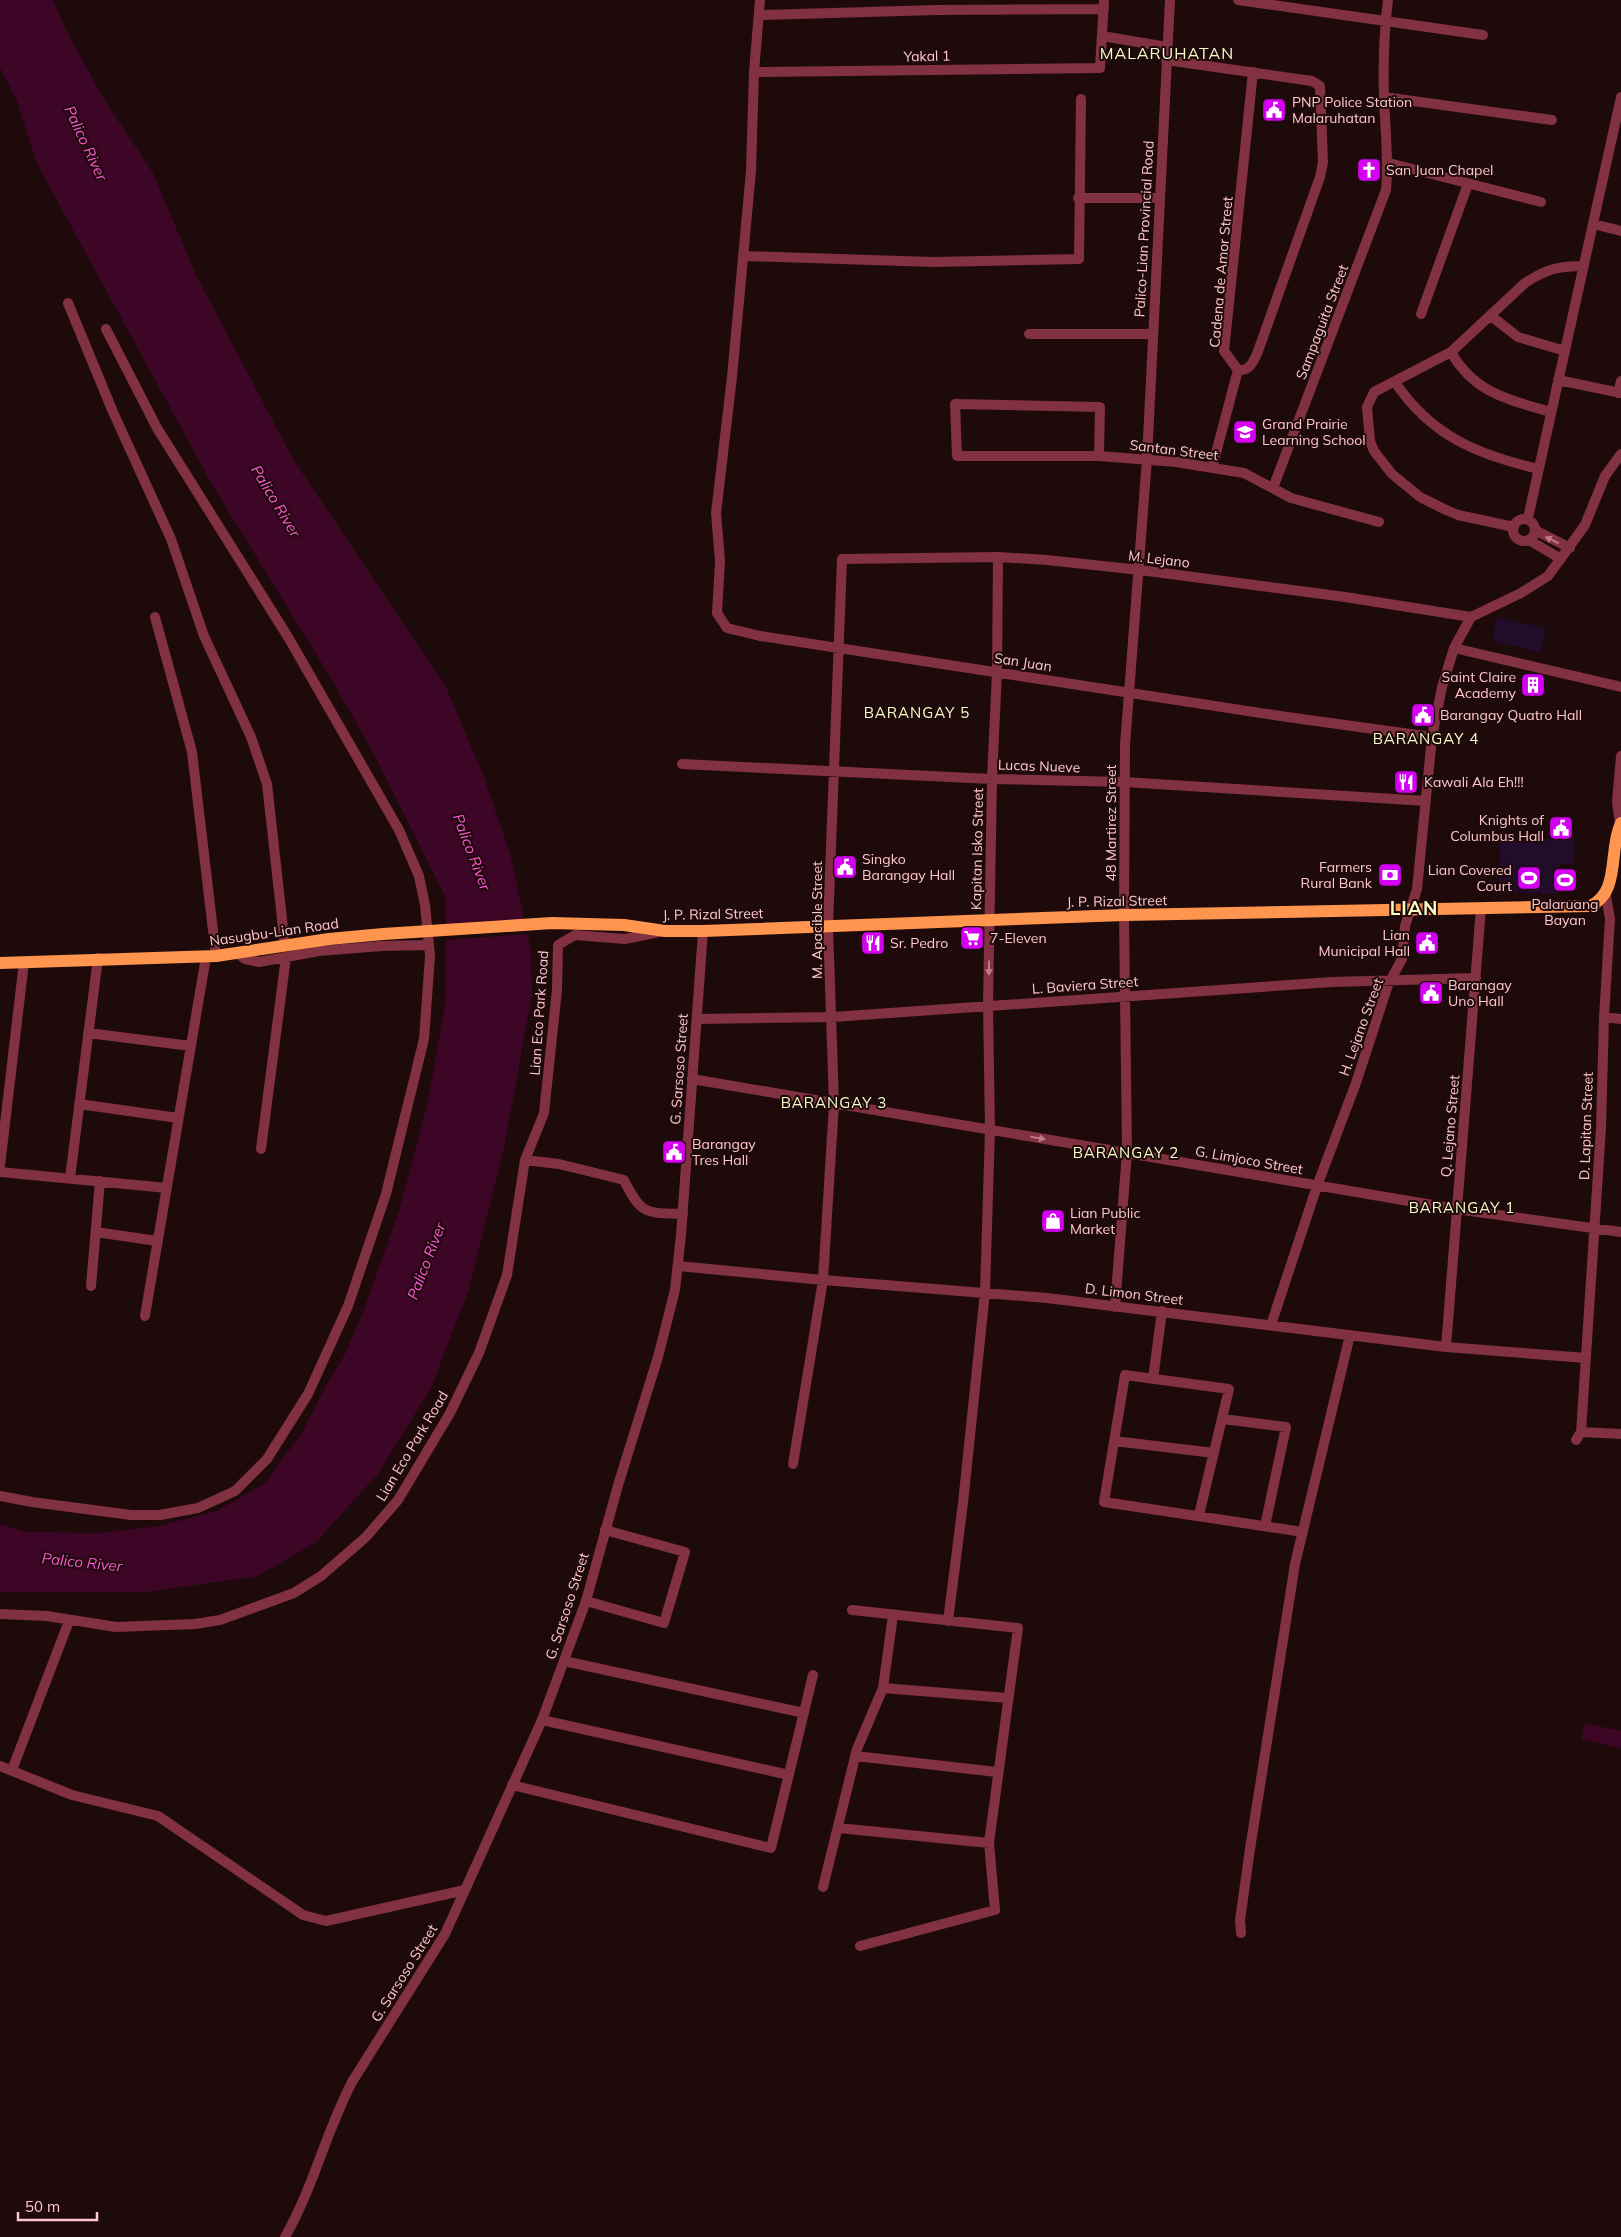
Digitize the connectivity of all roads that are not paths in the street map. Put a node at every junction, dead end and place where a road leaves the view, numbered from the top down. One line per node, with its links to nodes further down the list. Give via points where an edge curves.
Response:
1 (760, 0): 6 (street, San Juan)
2 (1170, 0): 10 (street, Palico-Lian Provincial Road)
3 (1238, 0): 7 (street)
4 (1388, 0): 7 (street, Sampaguita Street)
5 (1104, 5): 6 (street); 9 (street)
6 (759, 14): 12 (street, San Juan)
7 (1385, 21): 8 (street); 14 (street, Sampaguita Street)
8 (1483, 35)
9 (1102, 36): 10 (street); 12 (street, Yakal 1, via 1100,68)
10 (1167, 47): 11 (street, Palico-Lian Provincial Road)
11 (1166, 60): 13 (street); 22 (street, Palico-Lian Provincial Road)
12 (754, 72): 26 (street, San Juan, via 751,171)
13 (1253, 72): 36 (street, Cadena de Amor Street, via 1224,351); 36 (street, via 1312,81 1320,86 1323,162 1257,354 1249,367)
14 (1384, 97): 17 (street); 19 (street, Sampaguita Street)
15 (1621, 97): 18 (street)
16 (1081, 99): 21 (street)
17 (1552, 120)
18 (1618, 129): 24 (street)
19 (1389, 163): 20 (street); 47 (street, Sampaguita Street, via 1386,190)
20 (1468, 184): 23 (street); 29 (street)
21 (1078, 198): 22 (street); 26 (street, via 1078,259 934,262)
22 (1159, 198): 33 (street, Palico-Lian Provincial Road)
23 (1541, 202)
24 (1593, 224): 25 (street); 27 (street)
25 (1621, 231)
26 (743, 256): 60 (street, San Juan, via 716,513 720,560 717,613 727,628)
27 (1584, 266): 30 (street, via 1559,266 1538,274 1525,282); 34 (street)
28 (68, 303): 83 (street, via 171,539 204,636 251,737 266,784)
29 (1421, 314)
30 (1491, 316): 34 (street, via 1518,337); 35 (street)
31 (106, 329): 82 (street, via 157,428 288,637 399,830 419,876)
32 (1029, 334): 33 (street)
33 (1153, 334): 44 (street, Palico-Lian Provincial Road)
34 (1565, 351): 37 (street)
35 (1451, 352): 39 (street); 41 (street, via 1468,376 1492,393)
36 (1238, 370): 45 (street)
37 (1558, 380): 40 (street); 41 (street)
38 (1621, 381): 40 (street)
39 (1395, 382): 46 (street, via 1407,400 1426,418 1459,442 1498,460); 50 (street, via 1374,392 1367,406 1370,441 1392,474 1420,497 1452,513)
40 (1620, 393)
41 (1551, 412): 46 (street)
42 (1621, 454): 53 (street, via 1606,476 1585,525)
43 (1099, 456): 43 (street, Santan Street, via 957,456 955,404 1100,407); 44 (street, Santan Street)
44 (1147, 459): 45 (street, Santan Street); 57 (street, 48 Martirez Street)
45 (1212, 468): 47 (street, Santan Street, via 1244,473)
46 (1539, 469): 48 (street)
47 (1273, 488): 49 (street, Santan Street, via 1291,498)
48 (1528, 518): 50 (street, via 1519,520); 51 (street)
49 (1378, 522)
50 (1514, 527): 52 (street, via 1516,537 1522,541)
51 (1535, 530): 52 (street); 53 (street, one-way to 51)
52 (1529, 540): 56 (street)
53 (1570, 548): 56 (street)
54 (998, 557): 55 (street, M. Lejano); 57 (street, M. Lejano); 62 (street, Kapitan Isko Street)
55 (842, 559): 60 (street, M. Apacible Street)
56 (1561, 559): 59 (street, via 1539,584)
57 (1140, 570): 59 (street, M. Lejano); 64 (street, 48 Martirez Street)
58 (155, 617): 84 (street, via 192,752)
59 (1471, 617): 61 (street, H. Lejano Street)
60 (839, 648): 62 (street, San Juan); 68 (street, M. Apacible Street)
61 (1454, 648): 63 (street); 65 (street, H. Lejano Street)
62 (997, 672): 64 (street, San Juan); 69 (street, Kapitan Isko Street)
63 (1621, 687)
64 (1130, 694): 65 (street, San Juan); 70 (street, 48 Martirez Street)
65 (1432, 736): 71 (street, H. Lejano Street)
66 (1621, 756): 72 (street, via 1617,802)
67 (682, 764): 68 (street, Lucas Nueve)
68 (833, 770): 69 (street, Lucas Nueve); 79 (street, M. Apacible Street)
69 (992, 779): 70 (street, Lucas Nueve); 77 (street, Kapitan Isko Street)
70 (1124, 782): 71 (street, Lucas Nueve); 76 (street, 48 Martirez Street)
71 (1426, 802): 75 (street, H. Lejano Street, via 1417,889)
72 (1620, 823): 73 (main road)
73 (1606, 896): 74 (main road, J. P. Rizal Street, via 1590,906); 93 (street, D. Lapitan Street, via 1610,919)
74 (1481, 908): 75 (main road, J. P. Rizal Street); 88 (street, Q. Lejano Street)
75 (1409, 910): 76 (main road, J. P. Rizal Street); 89 (street, H. Lejano Street, via 1402,959)
76 (1124, 916): 77 (main road, J. P. Rizal Street); 90 (street, 48 Martirez Street)
77 (989, 920): 79 (main road, J. P. Rizal Street); 91 (street, Kapitan Isko Street, one-way to 91)
78 (552, 923): 80 (main road, J. P. Rizal Street, via 624,925); 83 (main road, Nasugbu-Lian Road, via 329,939)
79 (828, 926): 81 (main road, J. P. Rizal Street); 92 (street, M. Apacible Street)
80 (665, 931): 81 (main road, J. P. Rizal Street); 105 (street, Lian Eco Park Road, via 624,939 575,935 558,945 557,990 544,1113)
81 (703, 931): 94 (street, G. Sarsoso Street)
82 (429, 945): 83 (street); 135 (street, via 424,1039 386,1194 348,1306 308,1394 267,1459 235,1491 198,1508 160,1515 131,1515)
83 (286, 951): 84 (main road, Nasugbu-Lian Road); 103 (street)
84 (211, 956): 85 (main road, Nasugbu-Lian Road); 97 (street)
85 (98, 958): 86 (main road, Nasugbu-Lian Road); 96 (street)
86 (24, 962): 87 (main road, Nasugbu-Lian Road); 106 (street)
87 (0, 963)
88 (1476, 978): 89 (street, L. Baviera Street); 112 (street, Q. Lejano Street)
89 (1393, 979): 90 (street, L. Baviera Street); 110 (street, H. Lejano Street, via 1388,985 1356,1083)
90 (1126, 996): 91 (street, L. Baviera Street); 104 (street, 48 Martirez Street)
91 (988, 1005): 92 (street, L. Baviera Street); 102 (street, Kapitan Isko Street)
92 (832, 1017): 94 (street, L. Baviera Street); 100 (street, M. Apacible Street)
93 (1604, 1017): 95 (street); 114 (street, D. Lapitan Street)
94 (696, 1019): 98 (street, G. Sarsoso Street)
95 (1621, 1019)
96 (88, 1033): 97 (street); 99 (street)
97 (191, 1046): 101 (street)
98 (692, 1079): 100 (street, G. Limjoco Street); 113 (street, G. Sarsoso Street)
99 (79, 1104): 101 (street); 108 (street)
100 (834, 1104): 102 (street, G. Limjoco Street); 119 (street, M. Apacible Street)
101 (178, 1118): 111 (street)
102 (990, 1130): 104 (street, G. Limjoco Street, one-way to 104); 121 (street, Kapitan Isko Street)
103 (261, 1149)
104 (1127, 1152): 110 (street, G. Limjoco Street); 122 (street, 48 Martirez Street)
105 (525, 1160): 113 (street, via 559,1164 624,1180 633,1200 650,1213); 145 (street, Lian Eco Park Road, via 507,1275 479,1352 450,1413 398,1500 366,1537 321,1576 294,1593 220,1620 116,1627)
106 (0, 1166)
107 (0, 1172): 108 (street)
108 (70, 1178): 109 (street)
109 (100, 1182): 111 (street); 115 (street)
110 (1316, 1186): 112 (street, G. Limjoco Street); 125 (street, H. Lejano Street)
111 (167, 1188): 117 (street)
112 (1456, 1209): 114 (street, G. Limjoco Street); 127 (street, Q. Lejano Street)
113 (683, 1214): 118 (street, G. Sarsoso Street)
114 (1594, 1228): 116 (street, G. Limjoco Street); 128 (street, D. Lapitan Street)
115 (96, 1232): 117 (street); 120 (street)
116 (1621, 1232)
117 (157, 1241): 124 (street)
118 (678, 1266): 119 (street, D. Limon Street); 138 (street, G. Sarsoso Street, via 671,1311)
119 (822, 1280): 121 (street, D. Limon Street); 134 (street, M. Apacible Street)
120 (91, 1286)
121 (985, 1292): 122 (street, D. Limon Street); 144 (street, Kapitan Isko Street)
122 (1115, 1306): 123 (street, D. Limon Street)
123 (1162, 1311): 125 (street, D. Limon Street); 129 (street)
124 (145, 1316)
125 (1271, 1325): 126 (street, D. Limon Street)
126 (1350, 1335): 127 (street, D. Limon Street); 139 (street)
127 (1446, 1347): 128 (street, D. Limon Street)
128 (1586, 1358): 131 (street, D. Lapitan Street, via 1579,1436)
129 (1153, 1379): 130 (street, via 1229,1389); 132 (street, via 1125,1375)
130 (1223, 1419): 133 (street); 137 (street, via 1286,1427)
131 (1621, 1435)
132 (1114, 1441): 133 (street); 136 (street, via 1104,1502)
133 (1214, 1453): 136 (street)
134 (793, 1464)
135 (0, 1496)
136 (1199, 1515): 137 (street)
137 (1265, 1526): 139 (street)
138 (606, 1530): 140 (street, G. Sarsoso Street); 140 (street, via 685,1552 664,1624)
139 (1302, 1532): 162 (street, via 1265,1744 1241,1911)
140 (586, 1601): 146 (street, G. Sarsoso Street)
141 (852, 1610): 143 (street)
142 (0, 1614): 145 (street, Lian Eco Park Road, via 47,1616)
143 (893, 1615): 144 (street); 148 (street)
144 (948, 1620): 149 (street, via 1018,1628)
145 (69, 1621): 154 (street)
146 (564, 1661): 150 (street); 151 (street, G. Sarsoso Street)
147 (814, 1675): 150 (street)
148 (883, 1688): 149 (street); 152 (street)
149 (1007, 1698): 155 (street)
150 (804, 1713): 156 (street)
151 (542, 1720): 156 (street); 157 (street, G. Sarsoso Street)
152 (855, 1756): 155 (street); 158 (street)
153 (0, 1766): 154 (street)
154 (12, 1770): 161 (street, via 72,1794 158,1816 303,1914 326,1921)
155 (997, 1772): 159 (street)
156 (789, 1775): 157 (street, via 771,1848)
157 (512, 1786): 161 (street, G. Sarsoso Street)
158 (838, 1828): 159 (street); 160 (street)
159 (988, 1843): 163 (street, via 995,1910)
160 (823, 1887)
161 (465, 1890): 164 (street, G. Sarsoso Street, via 445,1934 341,2104 318,2168)
162 (1241, 1933)
163 (860, 1946)
164 (285, 2237)

